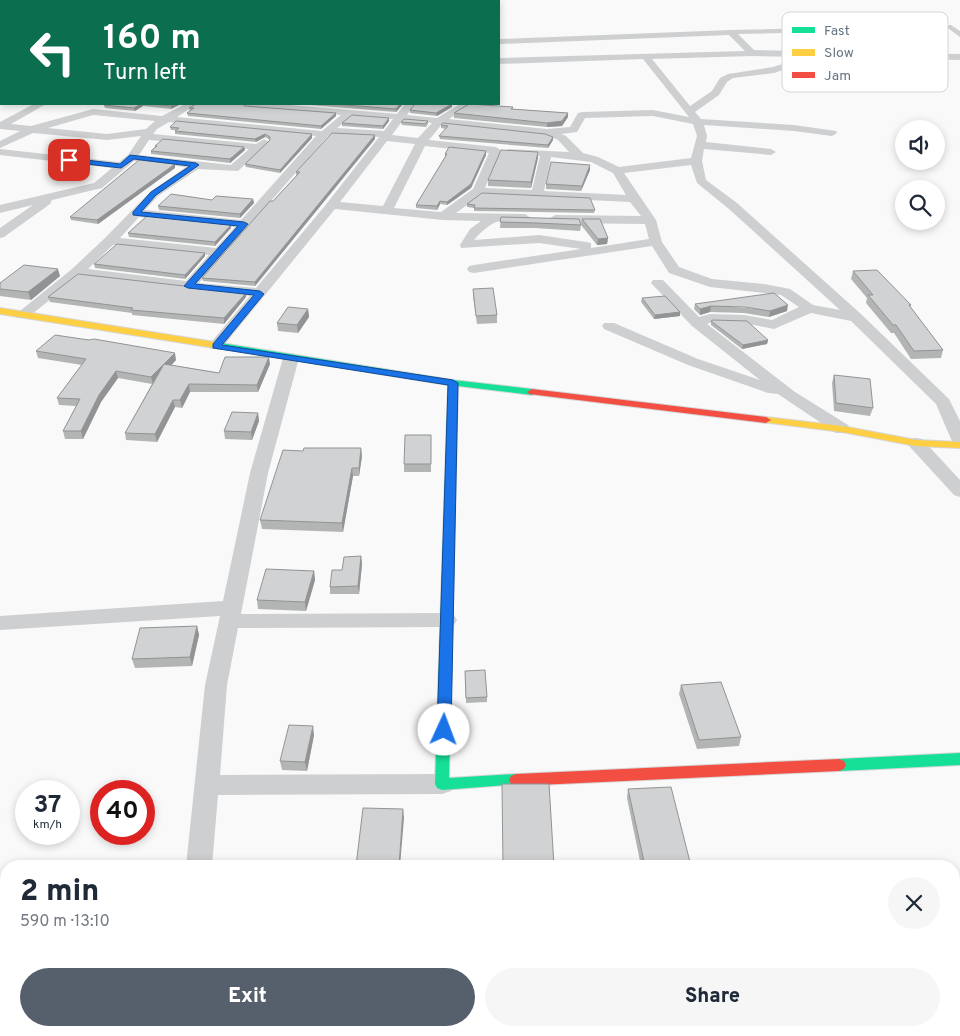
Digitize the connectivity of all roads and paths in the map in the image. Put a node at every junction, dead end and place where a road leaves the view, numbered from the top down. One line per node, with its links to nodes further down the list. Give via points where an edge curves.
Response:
1 (948, 27): 4 (street)
2 (782, 31): 3 (street)
3 (731, 32): 5 (street); 6 (street)
4 (960, 36)
5 (500, 41)
6 (752, 53): 7 (street); 8 (street)
7 (782, 53)
8 (645, 56): 9 (street); 16 (street)
9 (500, 61)
10 (782, 67): 16 (street, via 731,76 723,80 716,93)
11 (39, 105): 22 (street)
12 (190, 105): 18 (street)
13 (258, 105): 17 (street)
14 (409, 105): 19 (street)
15 (465, 105): 20 (street)
16 (689, 111): 21 (street)
17 (349, 113): 19 (street); 27 (street)
18 (169, 117): 23 (street, via 93,112); 24 (street); 28 (street, via 153,127)
19 (400, 117): 20 (street); 29 (street)
20 (439, 121): 25 (street); 30 (street)
21 (698, 122): 25 (street, via 653,112 582,115 573,130); 26 (street); 32 (street, via 702,136)
22 (0, 126): 23 (street)
23 (32, 129): 28 (street, via 107,137); 31 (street)
24 (278, 129): 27 (street); 33 (street)
25 (547, 132): 38 (street, via 562,138)
26 (832, 133)
27 (324, 134): 29 (street, via 331,131); 57 (street)
28 (148, 135): 33 (street); 39 (street)
29 (385, 136): 30 (street); 50 (street)
30 (421, 142): 34 (street); 52 (street)
31 (0, 145)
32 (700, 145): 36 (street); 40 (street)
33 (258, 147): 41 (street, via 234,169)
34 (496, 150): 37 (street); 44 (street)
35 (0, 152): 42 (street)
36 (771, 152)
37 (546, 154): 38 (street); 45 (street)
38 (579, 156): 43 (street, via 594,159)
39 (132, 157): 41 (street); 42 (street)
40 (696, 161): 43 (street); 71 (street, via 700,181 733,206)
41 (196, 165): 53 (street, via 154,194)
42 (121, 166): 47 (street, via 98,186)
43 (617, 171): 48 (street)
44 (478, 192): 45 (street); 54 (street)
45 (537, 194): 48 (street)
46 (8, 196): 49 (street)
47 (52, 196): 49 (street); 58 (street)
48 (634, 199): 56 (street)
49 (22, 203): 51 (street)
50 (332, 205): 52 (street); 67 (street)
51 (0, 209)
52 (386, 210): 54 (street)
53 (136, 213): 57 (street); 59 (street)
54 (443, 216): 55 (street)
55 (496, 218): 56 (street); 61 (street, via 469,236 466,245 539,239)
56 (650, 220): 60 (street)
57 (244, 224): 62 (street)
58 (0, 234)
59 (110, 241): 62 (street); 64 (street)
60 (656, 242): 61 (street); 68 (street, via 674,270 710,283 785,292)
61 (604, 249): 63 (street)
62 (218, 252): 66 (street)
63 (474, 269)
64 (77, 272): 66 (street); 70 (street)
65 (658, 283): 72 (street)
66 (188, 286): 67 (street)
67 (260, 294): 74 (street)
68 (809, 308): 71 (street); 72 (street, via 774,325 744,319 710,318)
69 (0, 312): 70 (main road)
70 (22, 315): 74 (main road)
71 (856, 317): 79 (street, via 943,402)
72 (697, 323): 77 (street)
73 (608, 326): 77 (street, via 693,362)
74 (216, 346): 75 (main road)
75 (291, 358): 76 (main road); 83 (street, via 259,473)
76 (453, 383): 78 (main road); 84 (main road)
77 (790, 395): 78 (street)
78 (842, 429): 80 (main road)
79 (960, 439)
80 (916, 443): 81 (main road); 82 (street)
81 (960, 445)
82 (960, 491)
83 (230, 615): 84 (street); 85 (street); 88 (street, via 216,684)
84 (447, 620): 87 (main road)
85 (0, 623)
86 (960, 760): 87 (main road)
87 (442, 784): 88 (street)
88 (206, 786): 89 (street)
89 (200, 860)

